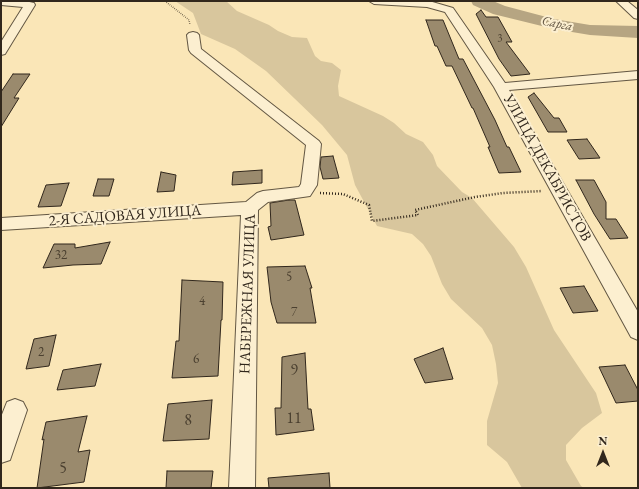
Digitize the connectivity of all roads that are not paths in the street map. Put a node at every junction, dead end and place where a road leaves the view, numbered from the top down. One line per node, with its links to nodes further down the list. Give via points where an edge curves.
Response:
1 (374, 1): 9 (street, УЛИЦА ДЕКАБРИСТОВ, via 428,4 449,10)
2 (621, 1): 5 (street)
3 (1, 2): 4 (street)
4 (13, 2): 7 (street, via 30,5)
5 (638, 16)
6 (193, 35): 10 (street, НАБЕРЕЖНАЯ УЛИЦА, via 195,50 314,144 309,185 304,192 263,197)
7 (1, 51)
8 (638, 75): 9 (street)
9 (501, 87): 12 (street, УЛИЦА ДЕКАБРИСТОВ)
10 (250, 208): 11 (street, 2-Я САДОВАЯ УЛИЦА); 15 (street, НАБЕРЕЖНАЯ УЛИЦА)
11 (1, 224)
12 (638, 331)
13 (15, 410): 14 (street)
14 (1, 451)
15 (242, 488)

